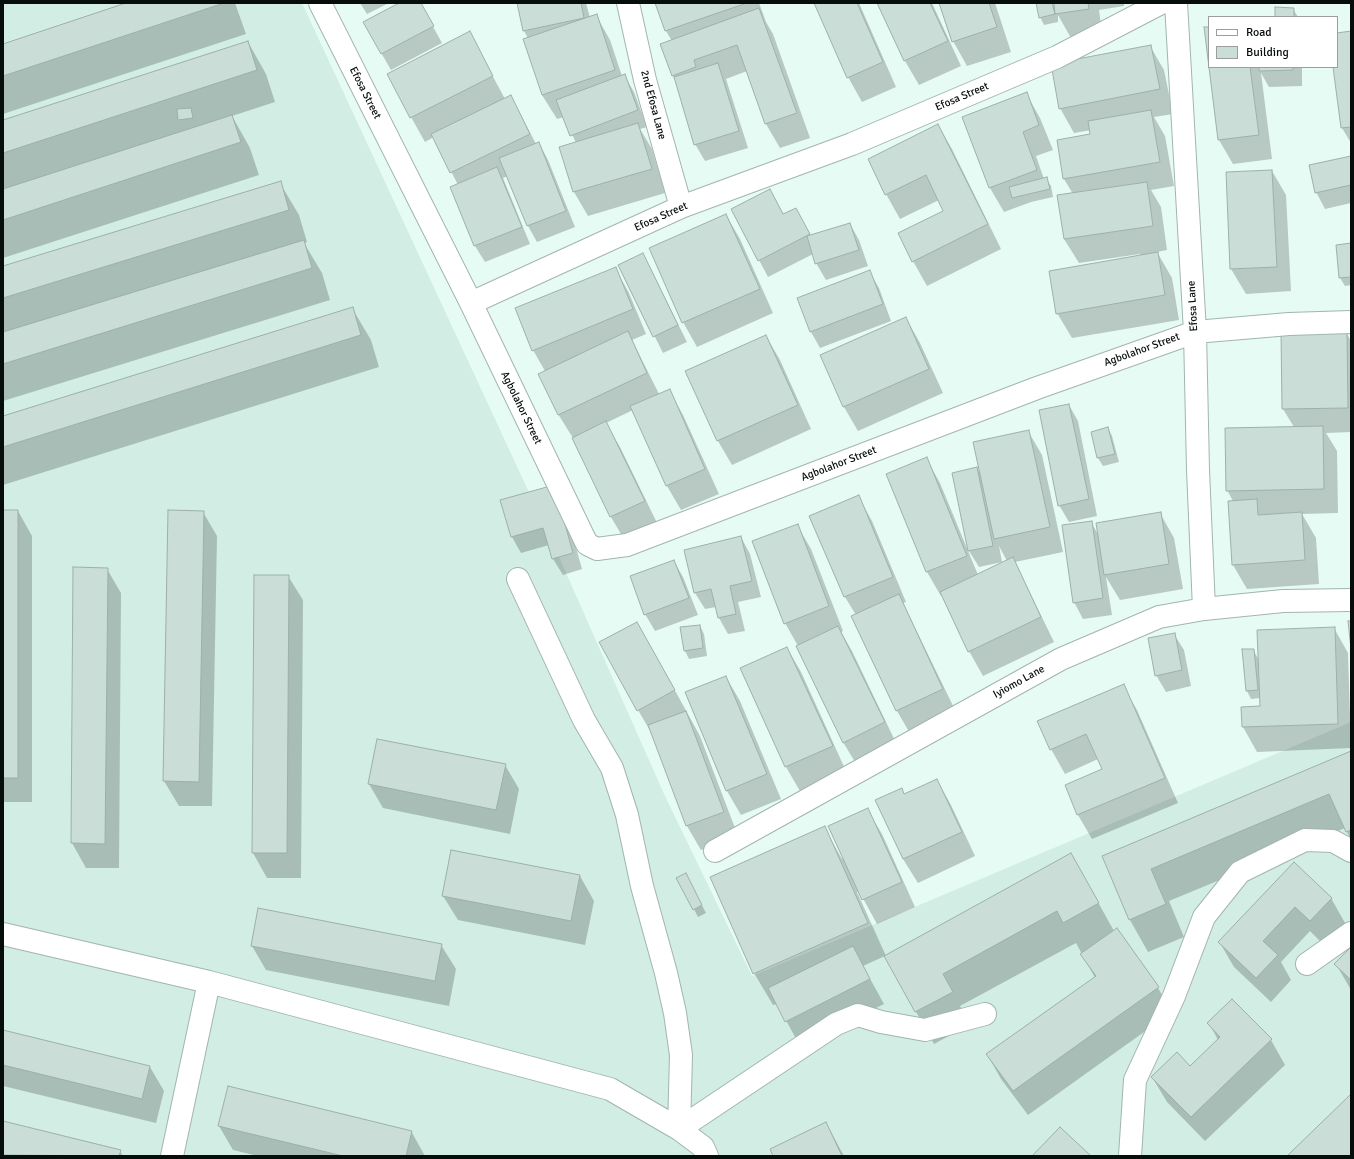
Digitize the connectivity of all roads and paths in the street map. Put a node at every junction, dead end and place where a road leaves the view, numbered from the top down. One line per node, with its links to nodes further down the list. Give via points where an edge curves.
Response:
1 (320, 3): 6 (street, Efosa Street)
2 (628, 3): 5 (street, 2nd Efosa Lane, via 645,80)
3 (1161, 3): 5 (street, Efosa Street, via 1042,64 852,144)
4 (1176, 3): 8 (street, Efosa Lane)
5 (681, 207): 6 (street, Efosa Street)
6 (471, 303): 8 (street, Agbolahor Street, via 587,544 597,549 627,545 1037,388)
7 (1351, 322): 8 (street, Agbolahor Street)
8 (1195, 332): 11 (street, Efosa Lane)
9 (518, 579): 19 (street, via 584,720 612,768 627,815 642,886 675,1013 681,1055)
10 (1351, 600): 11 (street, Iyiomo Lane, via 1283,601)
11 (1204, 609): 12 (street, Iyiomo Lane, via 1159,617 1061,659)
12 (715, 851)
13 (1351, 851): 22 (street, via 1333,841 1305,840 1240,872 1204,918 1174,996 1135,1080)
14 (1351, 933): 16 (street)
15 (3, 934): 17 (street)
16 (1307, 964)
17 (209, 982): 19 (street, via 610,1089); 20 (street)
18 (985, 1014): 19 (street, via 925,1030 858,1015 836,1024)
19 (684, 1141): 21 (street, via 703,1147)
20 (172, 1156)
21 (708, 1156)
22 (1130, 1156)

